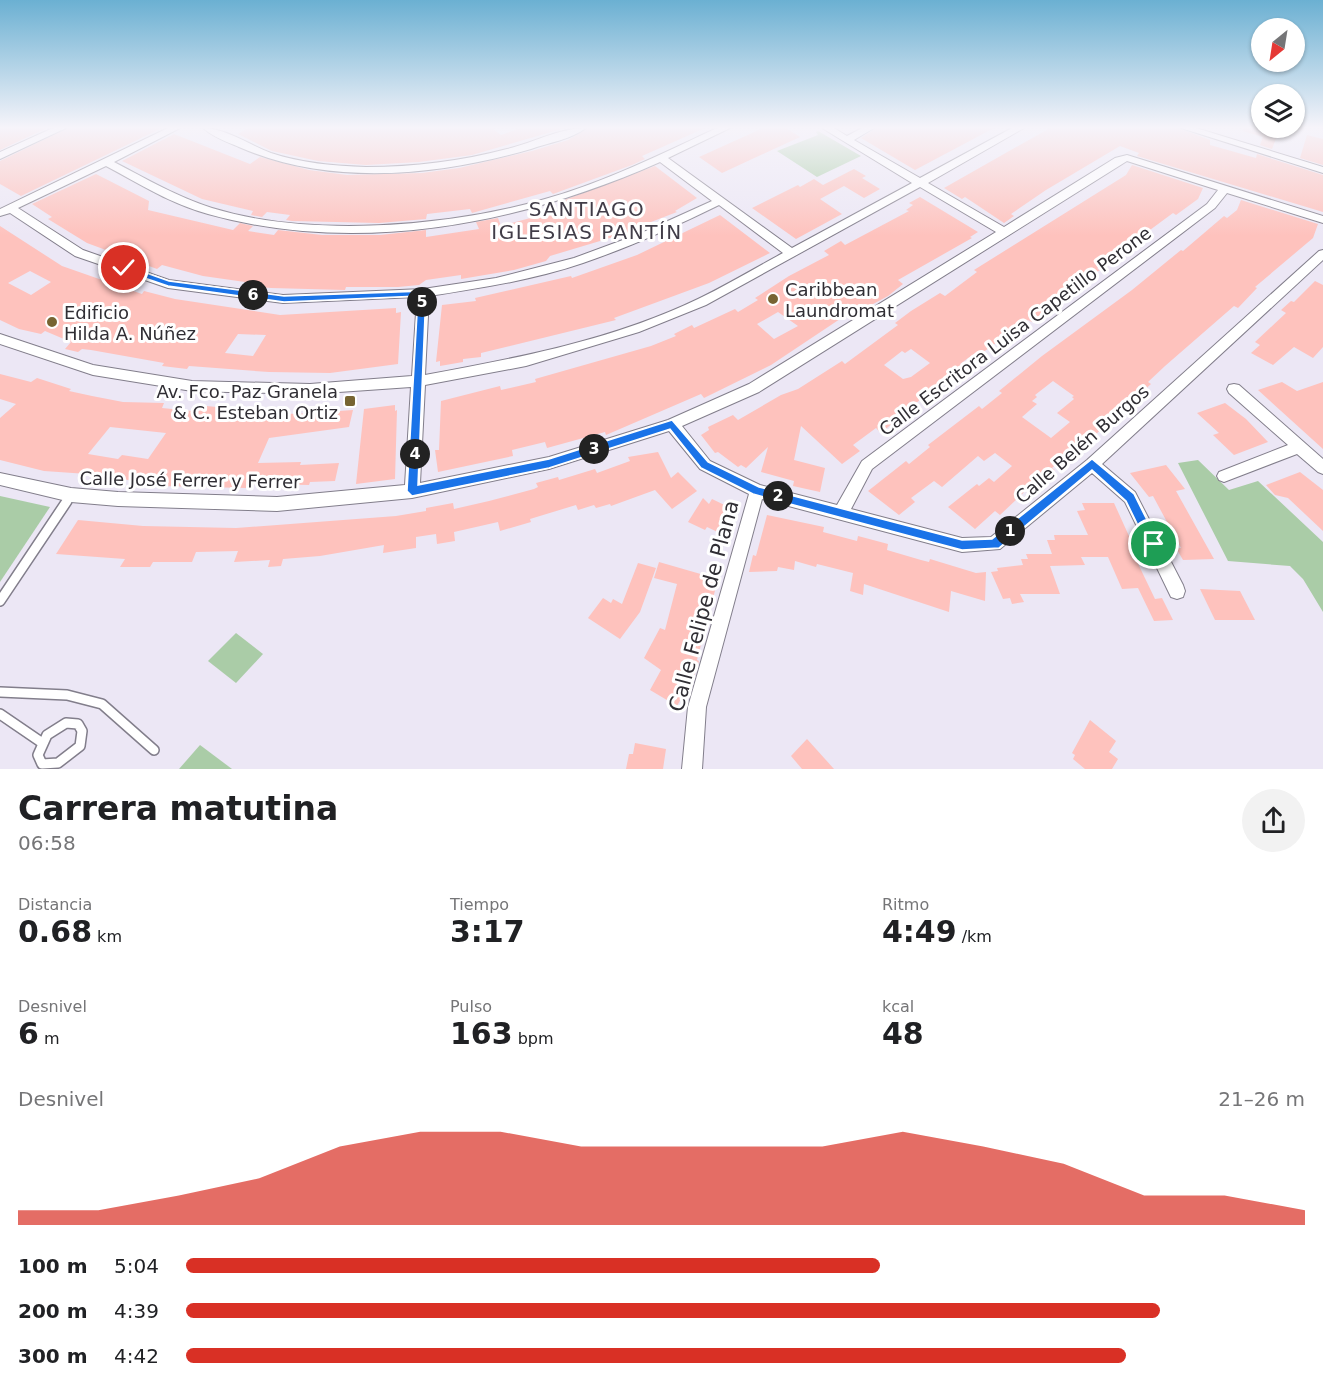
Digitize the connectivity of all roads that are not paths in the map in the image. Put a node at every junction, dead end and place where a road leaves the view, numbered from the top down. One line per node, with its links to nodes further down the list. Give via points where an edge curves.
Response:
1 (103, 164): 16 (street)
2 (110, 164): 5 (street, via 171,197 215,212 282,225 359,229 431,224 524,207 594,186)
3 (307, 164): 4 (street, via 357,170)
4 (451, 164)
5 (644, 164)
6 (669, 164): 15 (street)
7 (887, 164): 13 (street)
8 (955, 164): 13 (street)
9 (1113, 164): 18 (street, Calle José Ferrer y Ferrer)
10 (1146, 164): 14 (street, Calle José Ferrer y Ferrer)
11 (1303, 164): 12 (street)
12 (1323, 170)
13 (920, 183): 18 (street); 19 (street)
14 (1225, 189): 17 (street); 34 (street, Calle Escritora Luisa Capetillo Perone, via 1211,206 867,465)
15 (720, 201): 19 (street); 21 (street, via 643,237 577,261 496,282)
16 (5, 211): 21 (street, via 79,253 168,284 284,299)
17 (1323, 220)
18 (1006, 233): 25 (street, Calle José Ferrer y Ferrer, via 754,388)
19 (792, 254): 23 (street, via 702,302 635,329 526,361)
20 (1323, 254): 27 (street, Calle Belén Burgos)
21 (423, 293): 23 (street)
22 (4, 345): 23 (street, via 93,370 192,386 310,389)
23 (419, 381): 31 (street)
24 (1234, 389): 26 (street)
25 (672, 424): 31 (street, Calle José Ferrer y Ferrer, via 549,463); 32 (street, Calle Belén Burgos, via 705,465)
26 (1300, 447): 28 (street); 29 (street)
27 (1092, 464): 34 (street, Calle Belén Burgos, via 994,544 962,545); 35 (street, via 1130,497)
28 (1323, 468)
29 (1224, 476)
30 (0, 479): 33 (street, Calle José Ferrer y Ferrer)
31 (412, 491): 33 (street, Calle José Ferrer y Ferrer, via 277,504)
32 (757, 491): 34 (street, Calle Belén Burgos); 41 (street, Calle Felipe de Plana, via 697,707)
33 (70, 495): 36 (lane)
34 (841, 513)
35 (1177, 591)
36 (0, 601)
37 (0, 692): 40 (lane, via 67,695 102,704)
38 (0, 714): 39 (lane)
39 (41, 742): 39 (lane, via 38,755 42,764 61,763 79,746 81,728 66,723)
40 (154, 750)
41 (692, 769)

